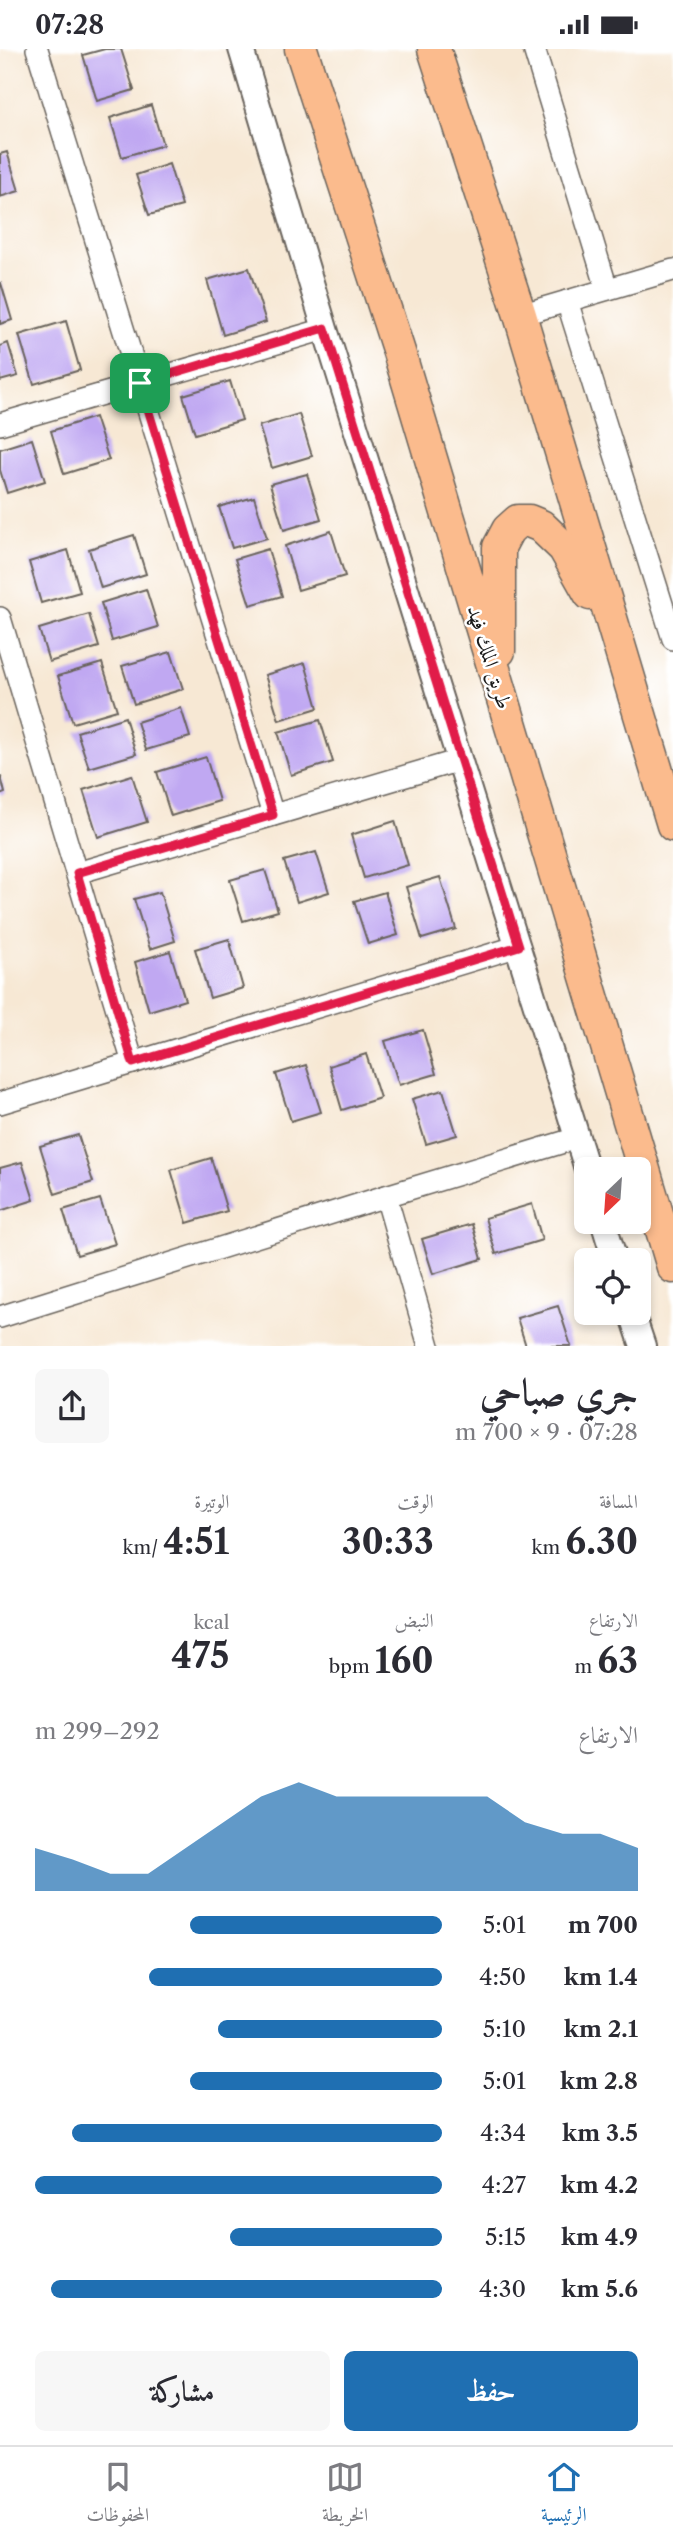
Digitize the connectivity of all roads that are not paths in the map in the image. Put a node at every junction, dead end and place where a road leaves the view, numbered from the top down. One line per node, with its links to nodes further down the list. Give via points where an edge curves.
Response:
1 (37, 49): 11 (street)
2 (241, 49): 10 (street)
3 (300, 49): 17 (main road, طريق الملك فهد, via 399,352)
4 (434, 49): 9 (main road)
5 (534, 49): 7 (street)
6 (673, 270): 7 (street)
7 (607, 289): 8 (street)
8 (567, 301): 9 (street); 14 (street)
9 (520, 315): 15 (main road)
10 (325, 328): 11 (street); 18 (street)
11 (140, 383): 12 (street); 19 (street)
12 (0, 424)
13 (0, 618): 16 (street)
14 (673, 639)
15 (619, 644): 17 (main road, via 564,548 541,526 518,521 499,547); 20 (main road)
16 (4, 647): 21 (street)
17 (498, 684): 28 (main road, طريق الملك فهد)
18 (460, 760): 19 (street); 22 (street)
19 (273, 815): 21 (street)
20 (673, 825)
21 (77, 873): 23 (street)
22 (519, 946): 23 (street); 25 (street)
23 (133, 1063): 24 (street)
24 (0, 1103)
25 (577, 1138): 26 (street); 27 (street)
26 (583, 1157)
27 (386, 1196): 29 (street); 31 (street)
28 (673, 1267)
29 (0, 1317)
30 (636, 1325): 32 (street)
31 (429, 1346)
32 (642, 1346)

